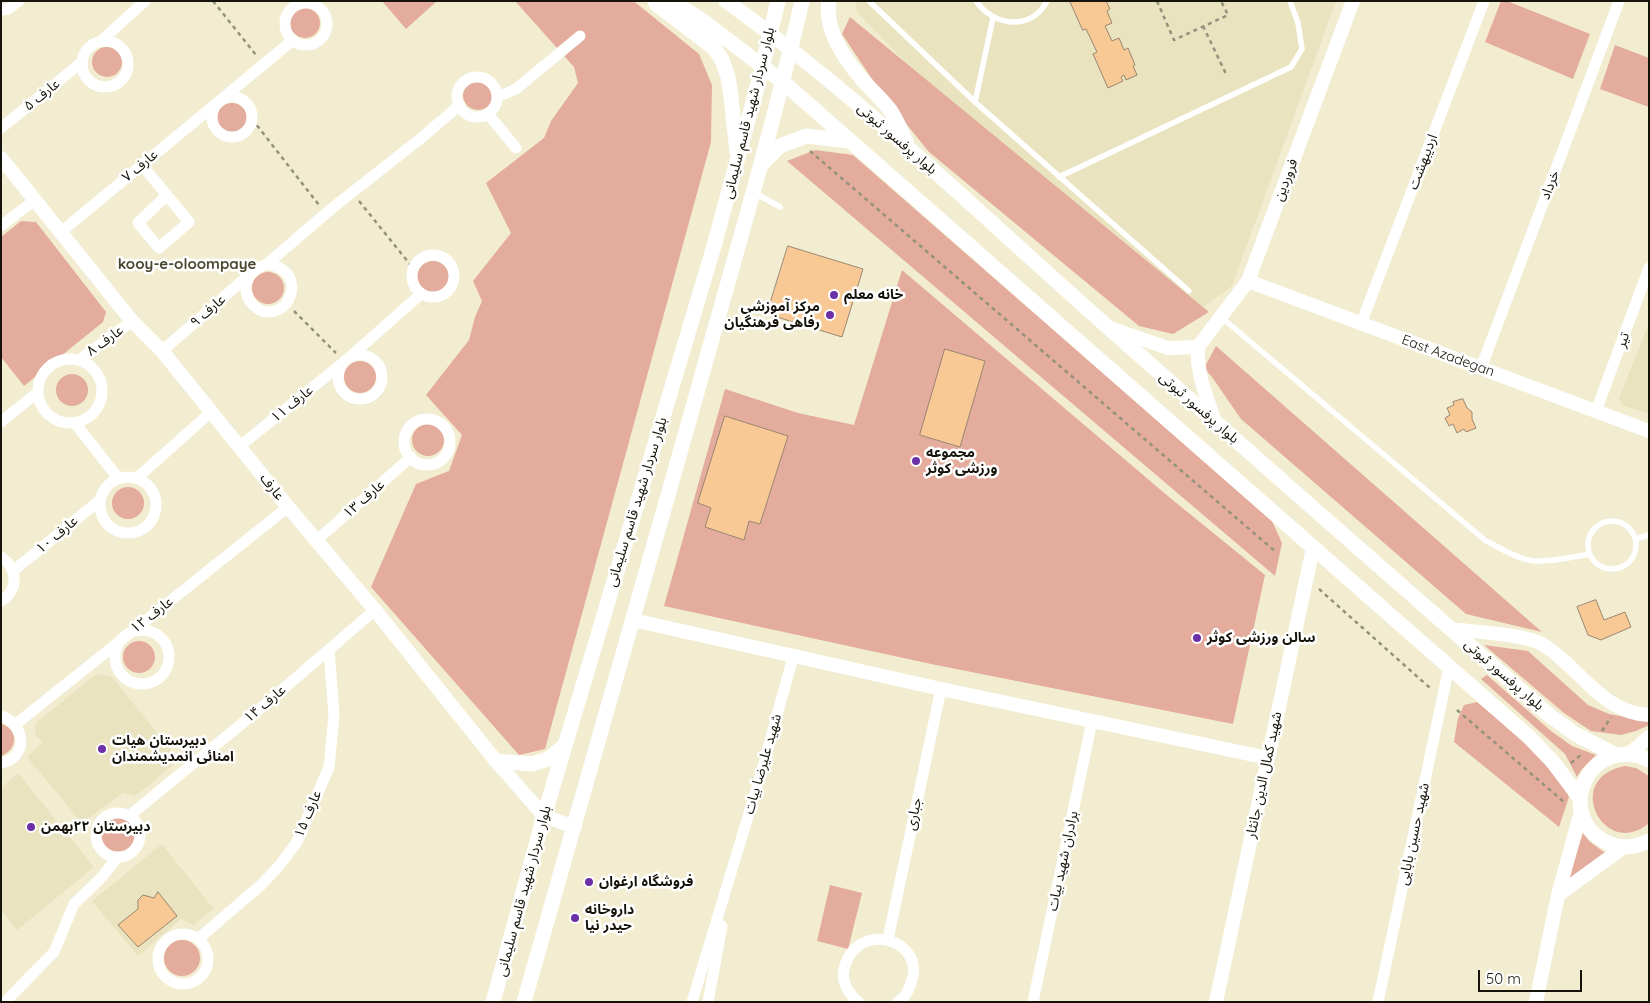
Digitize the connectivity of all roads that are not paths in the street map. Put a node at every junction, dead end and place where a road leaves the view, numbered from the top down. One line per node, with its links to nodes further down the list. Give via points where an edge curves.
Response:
1 (19, 1): 16 (street)
2 (145, 1): 21 (street)
3 (655, 1): 36 (main road, via 714,48 722,60 728,77)
4 (672, 1): 24 (main road)
5 (726, 1): 18 (main road, بلوار پرفسور ثبوتی)
6 (778, 1): 18 (main road, بلوار سردار شهید قاسم سلیمانی)
7 (802, 1): 22 (main road, بلوار سردار شهید قاسم سلیمانی)
8 (829, 1): 33 (main road, via 831,29 840,48 860,77 891,111)
9 (869, 1): 28 (lane)
10 (976, 1): 17 (lane)
11 (1047, 1): 17 (lane, via 1034,16 1021,22)
12 (1290, 1): 39 (lane, via 1302,49 1291,67)
13 (1353, 1): 49 (street, فروردین)
14 (1484, 1): 54 (street, اردیبهشت)
15 (1619, 1): 59 (street, خرداد)
16 (1, 10)
17 (993, 18): 28 (lane)
18 (770, 32): 22 (main road, بلوار پرفسور ثبوتی); 24 (main road, بلوار سردار شهید قاسم سلیمانی)
19 (580, 36): 26 (street, via 516,89)
20 (293, 40): 27 (street, عارف ۷)
21 (100, 42): 23 (street, via 88,49); 23 (street, via 115,44 126,54 127,69 119,82 113,86 98,86 86,77)
22 (792, 50): 25 (main road, بلوار سردار شهید قاسم سلیمانی); 33 (main road, بلوار پرفسور ثبوتی)
23 (82, 62): 31 (street, عارف ۵)
24 (763, 66): 25 (main road); 36 (main road, بلوار سردار شهید قاسم سلیمانی)
25 (783, 82): 32 (main road); 38 (main road, بلوار سردار شهید قاسم سلیمانی)
26 (497, 98): 29 (street, via 497,91 489,80 470,78 460,86); 30 (street)
27 (220, 101): 27 (street, via 211,118 216,131 222,135 241,135 252,119 249,106 239,98); 37 (street, عارف ۷)
28 (975, 102): 39 (lane)
29 (460, 105): 30 (street, via 469,114); 46 (street)
30 (488, 114): 34 (street)
31 (1, 128)
32 (850, 141): 38 (main road, via 806,136 780,146); 76 (main road)
33 (908, 147): 55 (main road, بلوار پرفسور ثبوتی)
34 (516, 148)
35 (1, 158): 42 (street, عارف)
36 (738, 159): 94 (main road, بلوار سردار شهید قاسم سلیمانی)
37 (142, 165): 41 (street); 45 (street, عارف ۷)
38 (760, 166): 40 (main road, بلوار سردار شهید قاسم سلیمانی)
39 (1059, 176): 50 (lane)
40 (753, 192): 43 (lane); 82 (main road, بلوار سردار شهید قاسم سلیمانی)
41 (167, 195): 41 (street, via 189,222 159,248 138,223)
42 (35, 200): 44 (street); 45 (street, عارف)
43 (780, 207)
44 (1, 226)
45 (61, 232): 53 (street, عارف)
46 (268, 264): 48 (street); 48 (street, via 282,269 291,282 287,303 281,308 267,312 253,306 246,292 248,278)
47 (1649, 268): 61 (street, تیر)
48 (253, 272): 57 (street, عارف ۹)
49 (1248, 281): 52 (street, فروردین); 54 (street, East Azadegan)
50 (1189, 291)
51 (421, 294): 51 (street, via 434,298 452,287 455,273 443,257 422,258 413,268 413,282); 67 (street, عارف ۱۱, via 344,362)
52 (1221, 317): 56 (street, فروردین); 77 (lane, via 1486,540 1534,561)
53 (132, 321): 57 (street, عارف); 58 (street, عارف ۸)
54 (1361, 324): 59 (street, East Azadegan)
55 (1108, 328): 56 (street, via 1168,348); 64 (main road, بلوار پرفسور ثبوتی)
56 (1198, 346): 64 (street, via 1200,378)
57 (162, 351): 62 (street, عارف)
58 (79, 360): 60 (street, via 59,361 50,366 43,373); 65 (street, via 96,372 102,393 93,412)
59 (1481, 368): 61 (street, East Azadegan)
60 (38, 392): 63 (street); 65 (street, via 46,412 59,421)
61 (1596, 411): 66 (street, East Azadegan)
62 (211, 412): 67 (street, عارف); 70 (street)
63 (1, 422)
64 (1215, 422): 83 (main road, بلوار پرفسور ثبوتی)
65 (75, 423): 69 (street)
66 (1649, 431)
67 (240, 446): 72 (street, عارف)
68 (411, 458): 68 (street, via 432,464 444,457 450,443 446,429 440,423 427,419 413,424 405,437 406,451); 75 (street, عارف ۱۳)
69 (118, 478): 70 (street); 71 (street, via 103,490)
70 (137, 478): 71 (street, via 152,490 156,507 154,516 142,530 124,534 115,531 102,518)
71 (100, 500): 79 (street, عارف ۱۰)
72 (288, 507): 75 (street, عارف); 84 (street, عارف ۱۲)
73 (1649, 534): 74 (lane)
74 (1636, 539): 77 (lane, via 1630,562 1616,569 1600,566); 77 (lane, via 1628,526 1621,522 1605,522 1598,525 1589,538)
75 (317, 540): 81 (street, عارف)
76 (1313, 548): 87 (main road); 96 (street, شهید کمال الدین جانثار)
77 (1590, 554)
78 (1, 557): 79 (street)
79 (14, 571): 80 (street, via 13,588)
80 (1, 602)
81 (375, 610): 85 (street, عارف ۱۴); 98 (street, عارف)
82 (633, 620): 86 (street); 103 (main road, بلوار سردار شهید قاسم سلیمانی)
83 (1451, 629): 89 (street, via 1531,639 1550,650 1610,704); 95 (main road, بلوار پرفسور ثبوتی, via 1575,734)
84 (126, 635): 84 (street, via 116,652 119,671 134,683 154,681 162,675 169,657 162,639 145,630); 92 (street, عارف ۱۲)
85 (329, 650): 101 (street, عارف ۱۴); 108 (street, عارف ۱۵, via 334,715 329,767 297,842 261,885)
86 (793, 657): 88 (street); 106 (street, شهید علیرضا بیات)
87 (1449, 667): 100 (main road, via 1552,761); 119 (street, شهید حسین بابایی)
88 (941, 689): 91 (street); 109 (street, جباری)
89 (1649, 715)
90 (1, 716): 92 (street)
91 (1092, 721): 96 (street); 117 (street, برادران شهید بیات)
92 (16, 724): 99 (street, via 20,732 20,748 11,760)
93 (1649, 737): 95 (street)
94 (564, 746): 98 (main road, via 548,759 532,764); 102 (main road, بلوار سردار شهید قاسم سلیمانی)
95 (1622, 754): 97 (main road, بلوار پرفسور ثبوتی); 100 (main road, via 1605,759 1587,775)
96 (1268, 758): 118 (street, شهید کمال الدین جانثار)
97 (1649, 760)
98 (496, 762): 102 (street, عارف)
99 (1, 764)
100 (1580, 804): 104 (main road, via 1585,822 1596,836 1612,845); 107 (street)
101 (130, 816): 105 (street, via 139,827 139,842 131,854); 105 (street, via 115,812 97,825 98,847)
102 (544, 816): 103 (street); 111 (main road, بلوار سردار شهید قاسم سلیمانی)
103 (575, 827): 112 (main road, بلوار سردار شهید قاسم سلیمانی)
104 (1639, 847): 107 (street)
105 (117, 858): 110 (street, via 74,904 54,952)
106 (733, 870): 113 (street, شهید علیرضا بیات); 114 (street, شهید علیرضا بیات)
107 (1558, 895): 120 (street)
108 (198, 939): 108 (street, via 190,935 174,935 162,946 158,953 160,970 171,981 188,984 202,976 208,961 207,952)
109 (888, 939): 115 (street, via 869,939 853,949 844,966 845,985); 116 (street, via 901,946 910,958 914,973 910,988)
110 (5, 1002)
111 (493, 1002)
112 (524, 1002)
113 (692, 1002)
114 (708, 1002)
115 (858, 1002)
116 (898, 1002)
117 (1033, 1002)
118 (1216, 1002)
119 (1378, 1002)
120 (1536, 1002)

